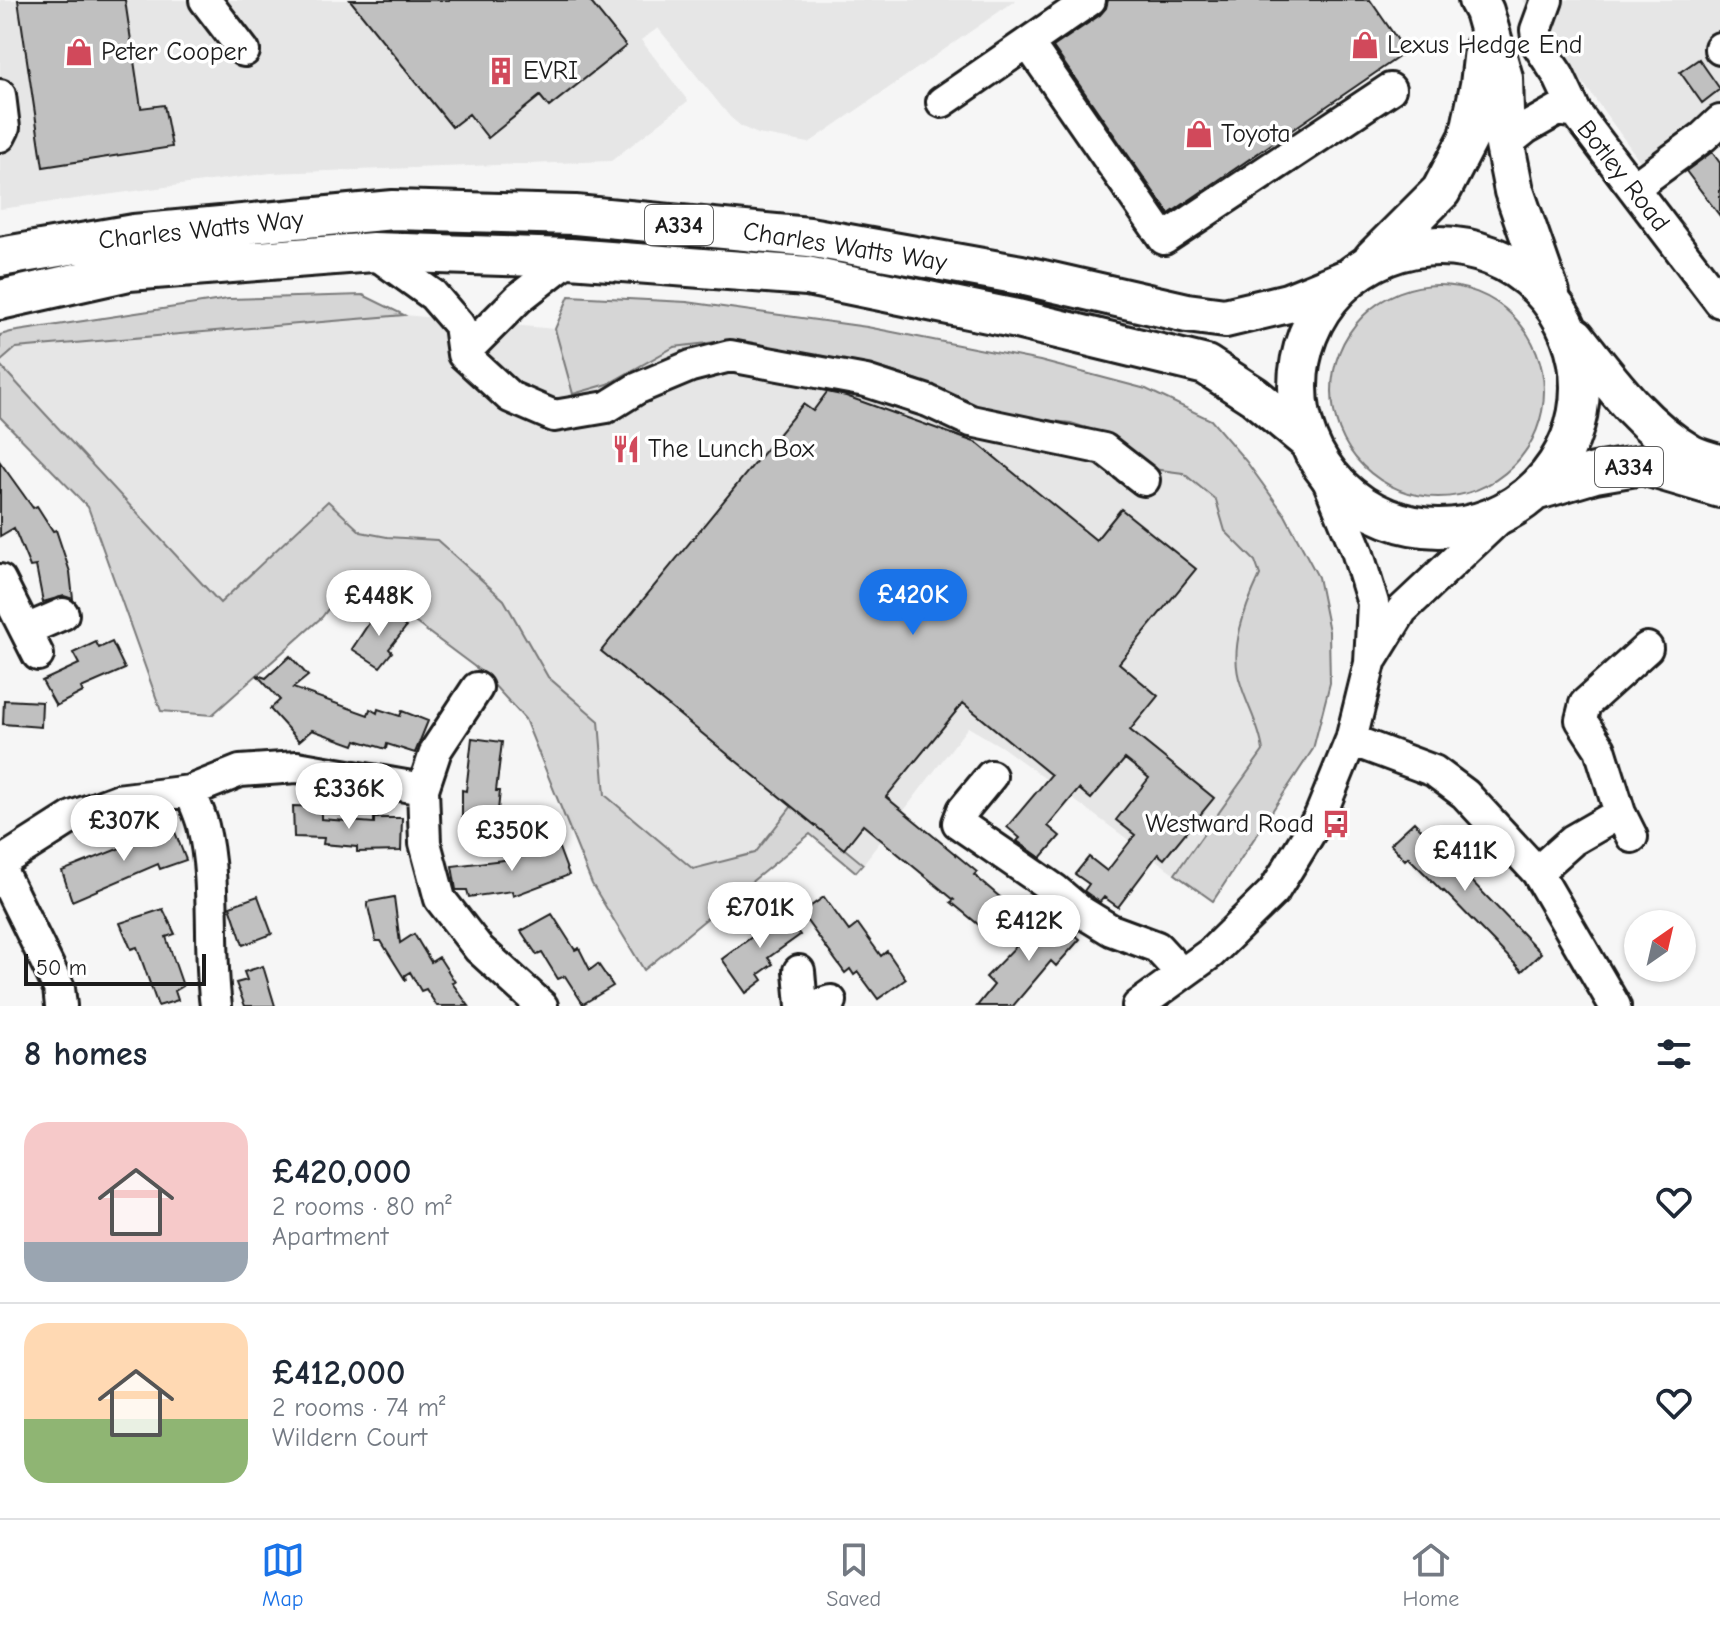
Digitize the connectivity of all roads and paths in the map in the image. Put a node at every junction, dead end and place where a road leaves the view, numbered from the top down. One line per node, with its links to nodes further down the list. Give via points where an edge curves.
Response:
1 (205, 0): 6 (street)
2 (1090, 0): 5 (street)
3 (1547, 0): 10 (street, via 1536,30 1538,45)
4 (1482, 11): 13 (main road, via 1503,78); 18 (main road, via 1480,85 1469,137 1441,191)
5 (1028, 43): 7 (street, via 1164,239); 9 (street)
6 (244, 51)
7 (1390, 89)
8 (0, 95): 12 (street)
9 (942, 102)
10 (1576, 113): 13 (street, Botley Road, via 1558,110); 14 (street, Botley Road)
11 (1720, 121): 14 (street)
12 (0, 136)
13 (1505, 145): 21 (main road, via 1518,204)
14 (1633, 188): 19 (street, Botley Road)
15 (373, 252): 17 (main road, Charles Watts Way / A334); 20 (main road, Charles Watts Way / A334, via 129,271); 22 (street, via 433,295 459,325)
16 (0, 257): 18 (main road, Charles Watts Way / A334, via 134,234 393,210 575,215 809,237 1225,318 1288,303)
17 (570, 258): 22 (street, via 519,298); 23 (main road, Charles Watts Way / A334, via 807,276 1190,360 1254,396)
18 (1357, 271): 21 (main road, via 1400,250 1468,248 1501,259 1530,278); 23 (main road, via 1318,312 1301,353 1297,397)
19 (1714, 284)
20 (0, 300)
21 (1561, 316): 24 (main road, A334, via 1605,376 1650,424); 28 (main road, via 1580,371 1579,414 1564,455)
22 (463, 354): 26 (street, via 510,397 554,416 607,407 691,366 730,356 792,367 866,381 971,421 1104,449)
23 (1307, 440): 25 (main road)
24 (1710, 458)
25 (1325, 473): 29 (main road, via 1353,501 1387,520 1426,529 1465,527); 33 (street, via 1373,603)
26 (1144, 480)
27 (1720, 488): 28 (main road, A334, via 1642,465)
28 (1538, 490): 29 (main road)
29 (1503, 515): 33 (street, via 1402,610)
30 (0, 580): 31 (street, via 32,642)
31 (63, 614)
32 (1647, 648): 40 (street, via 1585,704 1580,715 1600,749 1626,825 1573,840)
33 (1370, 663): 35 (street)
34 (477, 688): 37 (street, via 436,750)
35 (1351, 740): 40 (street, via 1434,771 1457,786); 42 (street, via 1320,816 1274,891)
36 (991, 776): 42 (street, via 958,823 1049,877 1080,911 1111,930 1157,947)
37 (423, 789): 38 (street, via 297,767 240,771); 46 (street, via 425,843 440,899 479,949)
38 (190, 791): 39 (street, via 117,800 74,816); 45 (street, via 207,856)
39 (0, 865): 44 (street, via 59,988)
40 (1537, 872): 48 (street)
41 (799, 971): 43 (street)
42 (1182, 974): 47 (street)
43 (816, 1004)
44 (61, 1006)
45 (216, 1006)
46 (542, 1006)
47 (1138, 1006)
48 (1615, 1006)

